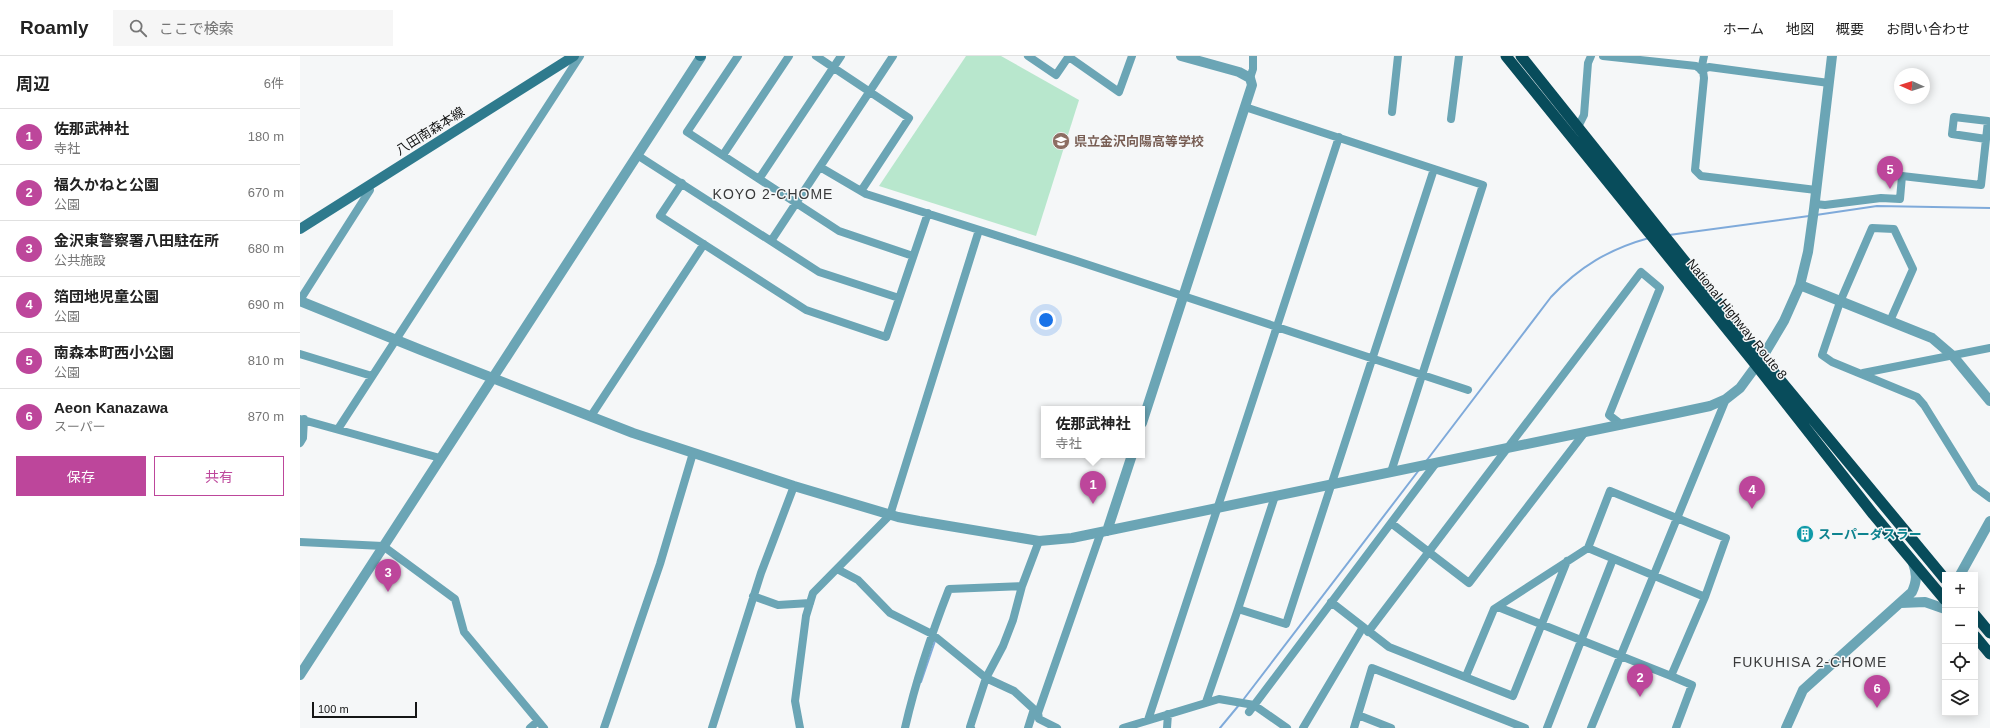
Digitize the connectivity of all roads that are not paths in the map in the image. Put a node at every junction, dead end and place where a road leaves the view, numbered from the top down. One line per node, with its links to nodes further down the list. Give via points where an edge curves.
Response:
1 (574, 56): 39 (main road, 八田南森本線)
2 (580, 56): 57 (street)
3 (701, 56): 33 (street)
4 (738, 56): 34 (street, via 687,132)
5 (789, 56): 34 (street)
6 (816, 56): 22 (street)
7 (840, 56): 22 (street)
8 (894, 56): 26 (street)
9 (1028, 56): 10 (street, via 1056,75)
10 (1069, 56): 11 (street, via 1119,92)
11 (1132, 56)
12 (1181, 56): 24 (street, via 1239,72)
13 (1253, 56): 24 (street)
14 (1398, 56): 28 (street)
15 (1459, 56): 29 (street)
16 (1506, 56): 62 (highway, National Highway Route 8, via 1662,248)
17 (1521, 56): 30 (highway, National Highway Route 8)
18 (1592, 56): 30 (street, via 1588,63 1584,115)
19 (1603, 56): 23 (street, via 1696,66)
20 (1704, 56): 23 (street)
21 (1832, 56): 25 (street)
22 (833, 67): 26 (street); 37 (street)
23 (1701, 70): 25 (street, via 1709,67); 40 (street, via 1704,78 1695,170 1700,176)
24 (1250, 78): 27 (street, via 1252,85)
25 (1829, 83): 40 (street)
26 (870, 92): 35 (street); 41 (street, via 909,118)
27 (1245, 107): 31 (street); 51 (street)
28 (1392, 112)
29 (1451, 119)
30 (1578, 127): 62 (highway, National Highway Route 8, via 1656,224)
31 (1338, 137): 36 (street); 56 (street)
32 (1986, 139): 32 (street, via 1988,121 1954,117 1952,134); 43 (street, via 1981,185 1902,176 1900,199 1881,198 1825,205)
33 (637, 155): 38 (street); 66 (street)
34 (723, 155): 37 (street)
35 (820, 167): 41 (street); 42 (street)
36 (1434, 169): 61 (street); 64 (street, via 1484,184)
37 (759, 179): 42 (street)
38 (682, 183): 47 (street); 48 (street, via 660,216)
39 (368, 186): 45 (main road, 八田南森本線); 53 (street, via 370,190)
40 (1816, 190): 43 (street)
41 (861, 191): 44 (street)
42 (796, 203): 47 (street); 49 (street, via 839,231)
43 (1814, 210): 50 (street)
44 (928, 213): 46 (street); 49 (street)
45 (300, 229)
46 (979, 230): 51 (street); 88 (street)
47 (772, 241): 52 (street, via 819,272)
48 (704, 244): 52 (street, via 806,310 886,337); 71 (street)
49 (914, 256): 52 (street)
50 (1800, 285): 54 (street); 62 (street, via 1784,321)
51 (1183, 296): 56 (street); 70 (street)
52 (899, 298)
53 (300, 301): 57 (street)
54 (1840, 302): 55 (street); 55 (street, via 1872,228 1894,229 1913,268); 63 (street, via 1822,354 1832,362)
55 (1890, 321): 60 (street, via 1932,338)
56 (1276, 327): 61 (street); 87 (street)
57 (395, 340): 65 (street); 66 (street)
58 (1990, 348): 60 (street)
59 (300, 354): 65 (street)
60 (1953, 356): 63 (street); 69 (street)
61 (1373, 359): 64 (street); 83 (street)
62 (1759, 361): 68 (street, via 1740,388); 99 (highway, National Highway Route 8, via 1873,514); 103 (highway, National Highway Route 8)
63 (1863, 373): 86 (street, via 1917,396 1975,487)
64 (1423, 375): 67 (street); 82 (street)
65 (372, 376): 74 (street)
66 (492, 377): 71 (street); 79 (street)
67 (1468, 390)
68 (1726, 399): 73 (street, via 1710,406); 89 (street)
69 (1990, 401)
70 (1145, 414)
71 (591, 416): 78 (street)
72 (302, 419): 74 (street); 76 (street, via 303,438)
73 (1622, 425): 75 (street); 77 (street, via 1609,415 1660,288 1640,272)
74 (338, 429): 79 (street)
75 (1585, 432): 77 (street); 97 (street, via 1469,583)
76 (300, 443)
77 (1507, 448): 81 (street); 97 (street)
78 (693, 453): 84 (street); 140 (street, via 660,564)
79 (440, 458): 95 (street)
80 (1131, 458): 92 (street)
81 (1435, 463): 82 (street); 91 (street)
82 (1391, 472): 83 (street)
83 (1332, 484): 85 (street); 114 (street, via 1286,624)
84 (794, 486): 88 (street); 106 (street)
85 (1276, 496): 87 (street); 114 (street)
86 (1990, 498)
87 (1216, 508): 92 (street); 135 (street)
88 (890, 515): 93 (street); 101 (street)
89 (1677, 518): 96 (street, via 1610,491); 104 (street); 108 (street, via 1726,538)
90 (1990, 520): 102 (street)
91 (1391, 523): 97 (street); 109 (street)
92 (1104, 531): 93 (street); 132 (street)
93 (1039, 541): 105 (street)
94 (300, 542): 95 (street)
95 (383, 546): 126 (street); 136 (street, via 455,599 464,632)
96 (1588, 548): 98 (street); 100 (street)
97 (1428, 553): 117 (street)
98 (1613, 559): 104 (street); 121 (street)
99 (1912, 561): 107 (highway, National Highway Route 8); 111 (street, via 1917,582 1912,592)
100 (1567, 562): 112 (street); 116 (street)
101 (837, 569): 110 (street, via 813,593); 119 (street, via 858,580 890,613)
102 (1962, 572)
103 (1942, 575)
104 (1653, 576): 108 (street); 124 (street)
105 (1022, 586): 119 (street, via 949,589); 129 (street, via 1003,646)
106 (753, 596): 110 (street, via 778,605); 141 (street)
107 (1942, 596)
108 (1705, 597): 128 (street)
109 (1331, 602): 117 (street); 131 (street)
110 (810, 603): 142 (street, via 795,701)
111 (1901, 603): 113 (street, via 1924,602); 157 (street, via 1803,690)
112 (1498, 607): 116 (street); 127 (street, via 1494,609)
113 (1942, 608)
114 (1238, 609): 130 (street)
115 (1978, 619): 118 (highway)
116 (1542, 625): 121 (street); 127 (street, via 1513,696)
117 (1365, 630): 127 (street, via 1389,647); 150 (street)
118 (1990, 633)
119 (932, 634): 129 (street); 143 (street, via 913,692)
120 (1978, 640): 123 (highway)
121 (1581, 641): 124 (street); 154 (street)
122 (1977, 644): 125 (street)
123 (1990, 654)
124 (1621, 656): 128 (street); 155 (street)
125 (1990, 658)
126 (300, 675)
127 (1466, 676)
128 (1671, 676): 156 (street, via 1692,685)
129 (986, 678): 132 (street, via 1014,691); 144 (street)
130 (1206, 702): 131 (street, via 1219,699); 133 (street)
131 (1252, 707): 149 (street)
132 (1036, 711): 145 (street); 146 (street, via 1039,719)
133 (1168, 714): 135 (street); 148 (street)
134 (1358, 715): 137 (street, via 1372,668); 151 (street); 152 (street)
135 (1148, 720): 147 (street)
136 (538, 721): 138 (street); 139 (street)
137 (1510, 726): 153 (street)
138 (530, 728)
139 (544, 728)
140 (604, 728)
141 (712, 728)
142 (800, 728)
143 (905, 728)
144 (971, 728)
145 (1028, 728)
146 (1057, 728)
147 (1123, 728)
148 (1167, 728)
149 (1287, 728)
150 (1303, 728)
151 (1354, 728)
152 (1390, 728)
153 (1525, 728)
154 (1547, 728)
155 (1591, 728)
156 (1676, 728)
157 (1786, 728)

